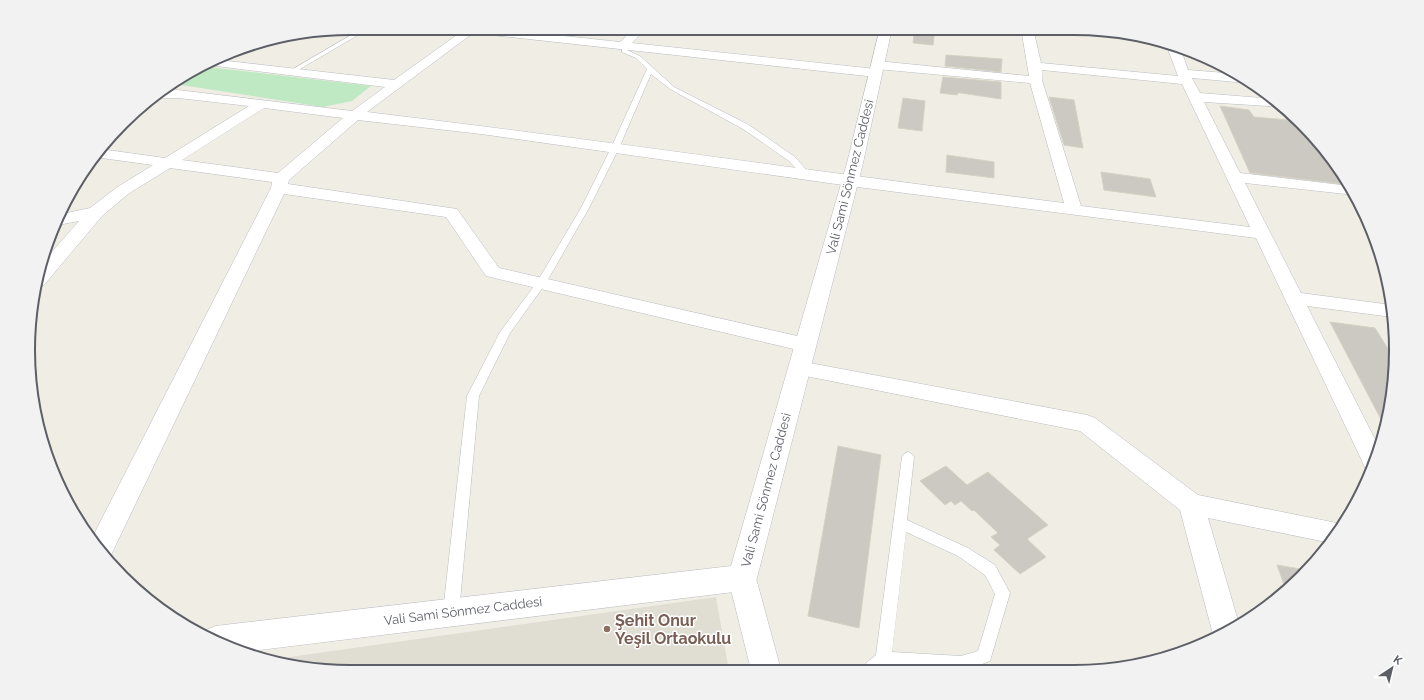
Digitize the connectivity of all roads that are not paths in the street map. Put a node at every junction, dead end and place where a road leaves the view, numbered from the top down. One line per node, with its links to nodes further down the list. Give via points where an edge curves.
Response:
1 (355, 35): 12 (lane)
2 (458, 35): 16 (street)
3 (532, 35): 7 (street)
4 (634, 35): 7 (street)
5 (884, 35): 11 (main road, Vali Sami Sönmez Caddesi)
6 (1027, 35): 13 (street)
7 (624, 45): 10 (lane, via 624,51 638,57); 11 (street)
8 (1175, 52): 14 (street)
9 (219, 64): 12 (street)
10 (650, 69): 22 (lane); 25 (lane, via 672,88 746,127 792,159)
11 (876, 69): 13 (street); 27 (main road, Vali Sami Sönmez Caddesi)
12 (291, 72): 16 (street)
13 (1035, 73): 14 (street); 30 (street)
14 (1185, 77): 15 (street); 18 (street)
15 (1234, 79)
16 (397, 84): 21 (street)
17 (165, 95): 20 (street, via 178,94)
18 (1196, 97): 19 (street); 26 (street)
19 (1270, 103)
20 (262, 104): 21 (street); 24 (street)
21 (355, 115): 22 (street); 28 (street)
22 (615, 148): 25 (street); 35 (lane, via 585,208)
23 (103, 154): 24 (street)
24 (168, 162): 28 (street); 31 (street, via 122,191)
25 (807, 175): 27 (street)
26 (1235, 177): 29 (street); 33 (street)
27 (850, 181): 30 (street); 38 (main road, Vali Sami Sönmez Caddesi)
28 (280, 183): 35 (street, via 451,213 492,272); 44 (street)
29 (1345, 190)
30 (1074, 209): 33 (street)
31 (96, 212): 32 (street); 34 (street)
32 (63, 219)
33 (1263, 234): 36 (street)
34 (45, 271)
35 (541, 283): 38 (street); 46 (lane, via 505,332 473,396)
36 (1294, 298): 37 (street); 39 (street)
37 (1386, 310)
38 (802, 357): 41 (street, via 1087,424); 45 (main road, Vali Sami Sönmez Caddesi)
39 (1371, 454)
40 (908, 457): 42 (lane)
41 (1190, 504): 43 (street); 47 (street)
42 (901, 523): 49 (lane); 49 (lane, via 963,552 990,570 1003,593 984,656 961,664)
43 (1332, 531)
44 (102, 545)
45 (742, 578): 46 (main road, Vali Sami Sönmez Caddesi); 50 (street)
46 (451, 613): 48 (main road, Vali Sami Sönmez Caddesi)
47 (1225, 627)
48 (226, 640)
49 (883, 659): 51 (lane)
50 (765, 665)
51 (876, 665)

